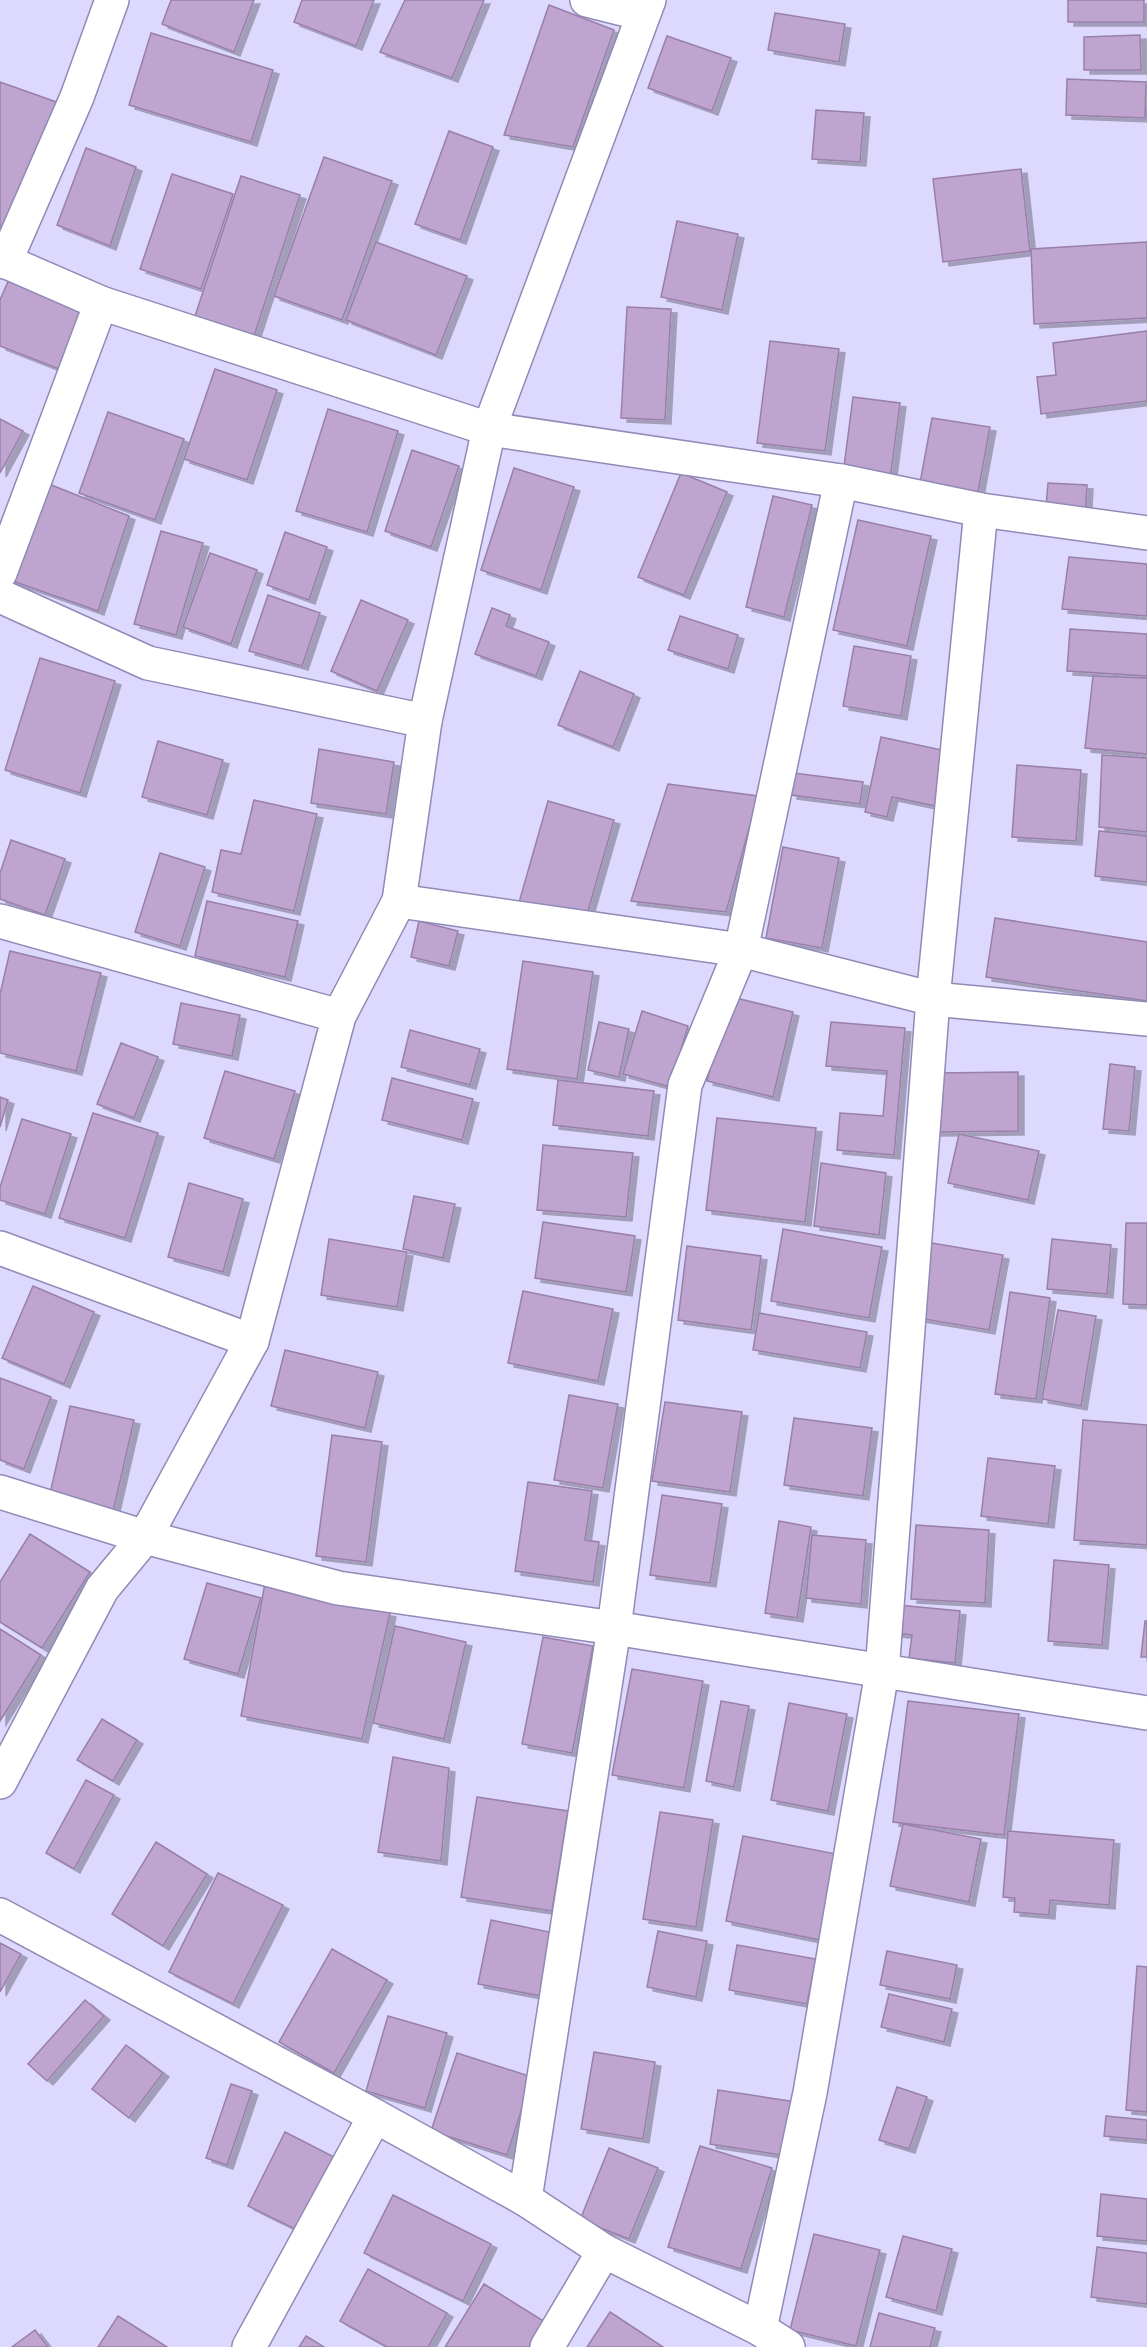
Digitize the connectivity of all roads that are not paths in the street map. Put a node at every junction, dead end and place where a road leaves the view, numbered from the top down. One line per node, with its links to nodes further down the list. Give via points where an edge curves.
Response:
1 (112, 0): 4 (street, via 77,97)
2 (587, 0): 3 (street)
3 (646, 7): 6 (street)
4 (2, 260): 5 (street)
5 (101, 303): 6 (street); 10 (street)
6 (489, 429): 7 (street); 12 (street)
7 (841, 481): 8 (street); 15 (street)
8 (981, 510): 9 (street); 16 (street)
9 (1147, 533)
10 (0, 573)
11 (0, 596): 12 (street, via 148,663)
12 (425, 720): 13 (street)
13 (399, 901): 15 (street); 17 (street)
14 (0, 921): 17 (street)
15 (741, 950): 16 (street); 23 (street, via 685,1085)
16 (933, 999): 18 (street); 24 (street)
17 (339, 1016): 20 (street)
18 (1147, 1019)
19 (0, 1248): 20 (street)
20 (252, 1341): 22 (street)
21 (0, 1492): 22 (street)
22 (146, 1537): 23 (street, via 338,1588); 26 (street, via 102,1589)
23 (614, 1628): 24 (street); 29 (street)
24 (882, 1672): 25 (street); 31 (street, via 810,2093)
25 (1147, 1713)
26 (0, 1782)
27 (0, 1915): 28 (street)
28 (375, 2116): 29 (street); 32 (street)
29 (525, 2199): 30 (street)
30 (604, 2251): 31 (street); 33 (street)
31 (760, 2329): 34 (street)
32 (249, 2347)
33 (547, 2347)
34 (788, 2347)

